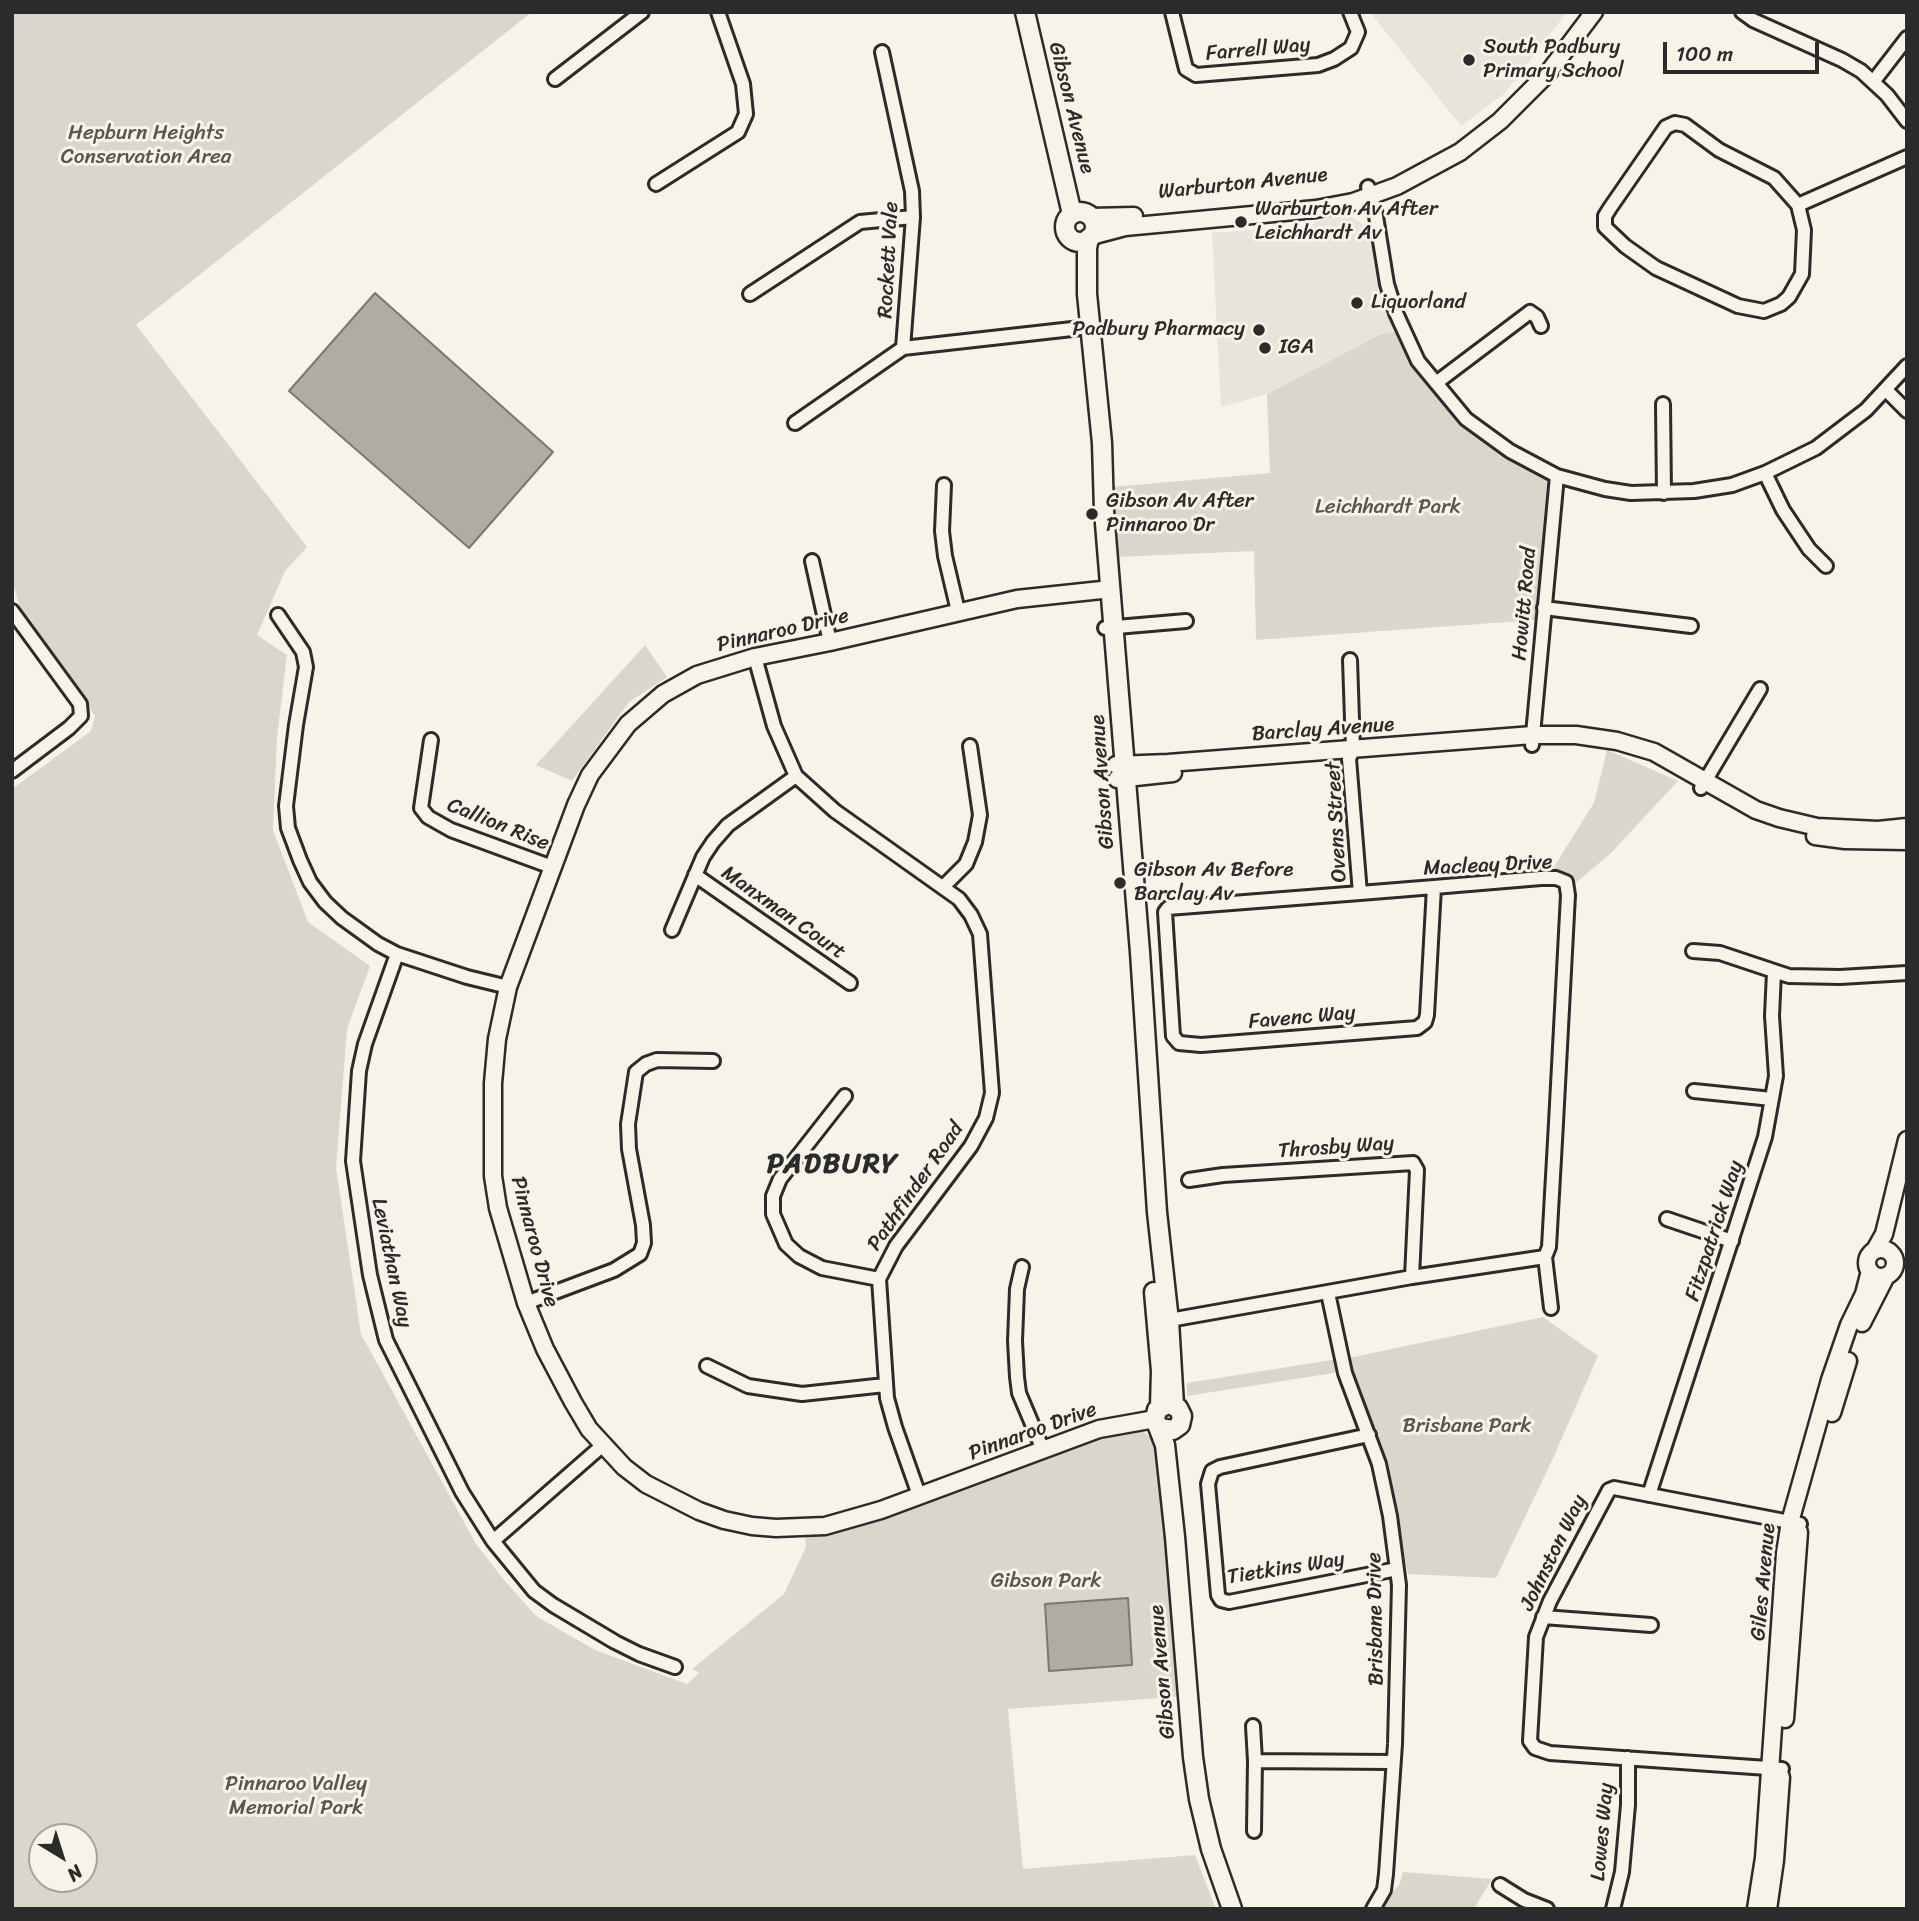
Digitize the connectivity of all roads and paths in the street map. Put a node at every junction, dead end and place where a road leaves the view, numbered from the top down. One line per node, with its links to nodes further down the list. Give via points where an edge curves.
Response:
1 (642, 12): 12 (street)
2 (718, 12): 16 (street, via 743,84 746,114 738,132)
3 (1025, 12): 19 (main road, Gibson Avenue)
4 (1035, 12): 19 (main road, Gibson Avenue)
5 (1172, 12): 6 (street, Farrell Way, via 1186,69 1196,75 1318,65 1334,59 1351,48 1358,32)
6 (1350, 12)
7 (1583, 12): 17 (street, Warburton Avenue, via 1539,69 1493,116)
8 (1594, 12): 17 (street, Warburton Avenue, via 1535,88 1490,130 1435,166)
9 (1751, 15): 13 (street, via 1842,60)
10 (1907, 38): 13 (street)
11 (882, 52): 20 (street, Rockett Vale)
12 (555, 79)
13 (1873, 82): 14 (street)
14 (1907, 121)
15 (1907, 157): 18 (street)
16 (656, 184)
17 (1369, 192): 19 (street, Warburton Avenue, via 1177,214); 21 (street, Warburton Avenue, via 1342,205 1125,227); 27 (street, via 1396,313 1418,361)
18 (1798, 205): 18 (street, via 1774,178 1675,123 1663,131 1604,222 1608,233 1656,268 1738,306 1764,311 1789,298 1801,274 1804,230)
19 (1083, 215): 21 (main road, via 1095,225); 21 (main road, via 1065,227 1068,236)
20 (914, 217): 22 (street, via 860,222); 25 (street, Rockett Vale)
21 (1086, 238): 24 (main road, Gibson Avenue)
22 (750, 294)
23 (1541, 326): 27 (street, via 1530,312)
24 (1086, 328): 25 (street); 38 (main road, Gibson Avenue)
25 (903, 348): 31 (street)
26 (1907, 366): 28 (street)
27 (1436, 383): 33 (street, via 1466,419 1488,436)
28 (1886, 390): 30 (street); 32 (street, via 1816,448)
29 (1663, 404): 35 (street)
30 (1907, 411)
31 (795, 423)
32 (1765, 473): 35 (street, via 1732,485); 37 (street, via 1789,520)
33 (1557, 476): 35 (street, via 1605,489); 39 (street, Howitt Road)
34 (944, 485): 41 (street, via 942,531)
35 (1664, 493)
36 (812, 561): 46 (street)
37 (1826, 566)
38 (1107, 589): 41 (street, Pinnaroo Drive); 45 (main road, Gibson Avenue)
39 (1544, 608): 44 (street); 51 (street, Howitt Road)
40 (12, 611): 54 (street, via 80,704 81,716)
41 (958, 611): 46 (street, Pinnaroo Drive)
42 (278, 615): 70 (street, via 303,652 306,667 286,806 293,844 325,902 360,932)
43 (1186, 621): 45 (street)
44 (1691, 626)
45 (1109, 627): 55 (main road, Gibson Avenue)
46 (830, 642): 47 (street, Pinnaroo Drive)
47 (755, 657): 56 (street, Pathfinder Road, via 774,726); 62 (street, Pinnaroo Drive, via 697,675 663,694 628,724 590,775)
48 (1350, 660): 53 (street, Ovens Street)
49 (1760, 689): 57 (street)
50 (431, 740): 62 (street, Callion Rise, via 421,808 428,817)
51 (1532, 740): 53 (street, Barclay Avenue); 57 (street, Barclay Avenue, via 1576,735 1618,741 1654,752)
52 (970, 746): 64 (street, via 980,816 966,864)
53 (1351, 754): 55 (street, Barclay Avenue, via 1168,763); 66 (street, Ovens Street)
54 (12, 771)
55 (1120, 772): 96 (main road, Gibson Avenue, via 1144,1175)
56 (796, 776): 63 (street, via 728,825); 64 (street, Pathfinder Road, via 835,811)
57 (1704, 784): 59 (street, Barclay Avenue, via 1756,810 1800,824); 60 (street, Barclay Avenue, via 1746,816 1775,827 1827,838)
58 (1907, 820): 59 (street)
59 (1906, 827): 60 (street)
60 (1906, 841): 61 (street)
61 (1907, 850)
62 (552, 867): 74 (street, Pinnaroo Drive)
63 (695, 874): 68 (street); 73 (street, Manxman Court)
64 (943, 887): 92 (street, Pathfinder Road, via 959,899 981,934 992,1093 986,1118 971,1146 896,1246)
65 (1434, 887): 66 (street, Macleay Drive); 67 (street, Favenc Way, via 1427,1015 1417,1028 1179,1043 1173,1035); 85 (street, Macleay Drive, via 1541,878 1566,882)
66 (1360, 893): 67 (street, Macleay Drive, via 1168,908)
67 (1165, 912)
68 (673, 930)
69 (1693, 951): 71 (street, via 1720,953)
70 (397, 954): 74 (street); 106 (street, Leviathan Way, via 359,1071 353,1161 370,1275 386,1340 461,1492)
71 (1774, 972): 72 (street, via 1811,978); 78 (street, Fitzpatrick Way, via 1776,1076)
72 (1907, 973)
73 (850, 983)
74 (508, 987): 94 (street, Pinnaroo Drive, via 493,1083 493,1176)
75 (713, 1061): 94 (street, via 657,1060 636,1072 628,1124 643,1225 640,1254 614,1270)
76 (1694, 1091): 78 (street)
77 (845, 1096): 92 (street, via 780,1179 773,1196 773,1214 786,1244 799,1256 822,1268)
78 (1772, 1099): 83 (street, Fitzpatrick Way, via 1765,1137)
79 (1907, 1140): 84 (street, via 1884,1234)
80 (1189, 1180): 90 (street, Throsby Way, via 1413,1163 1417,1181)
81 (1907, 1188): 86 (street, via 1898,1218)
82 (1667, 1219): 83 (street)
83 (1732, 1241): 104 (street, Fitzpatrick Way)
84 (1875, 1250): 86 (street, via 1884,1249); 88 (street, via 1868,1259)
85 (1545, 1257): 90 (street); 95 (street, Macleay Drive)
86 (1898, 1259): 89 (street)
87 (1022, 1266): 102 (street, via 1015,1328 1017,1377)
88 (1870, 1271): 89 (street, via 1879,1277); 105 (street, Giles Avenue, via 1830,1380)
89 (1888, 1275): 91 (street); 105 (street, Giles Avenue, via 1850,1354)
90 (1412, 1277): 93 (street)
91 (1907, 1278)
92 (879, 1279): 98 (street, Pathfinder Road)
93 (1328, 1293): 96 (street); 100 (street, Brisbane Drive, via 1345,1373)
94 (526, 1303): 101 (street, Pinnaroo Drive, via 573,1402)
95 (1551, 1308)
96 (1163, 1322): 99 (main road, Gibson Avenue)
97 (707, 1366): 98 (street, via 748,1386 802,1394)
98 (885, 1385): 103 (street, Pathfinder Road)
99 (1165, 1418): 102 (street, Pinnaroo Drive, via 1099,1429); 118 (main road, Gibson Avenue, via 1199,1799 1210,1849); 119 (main road, Gibson Avenue, via 1177,1454 1205,1766 1221,1845)
100 (1369, 1435): 107 (street, Brisbane Drive, via 1390,1516); 107 (street, Tietkins Way, via 1212,1471 1208,1484 1218,1595 1229,1602)
101 (603, 1446): 103 (street, Pinnaroo Drive, via 624,1467 667,1496 724,1520 752,1526 825,1525); 106 (street)
102 (1043, 1450): 103 (street, Pinnaroo Drive)
103 (919, 1495)
104 (1649, 1495): 105 (street, Johnston Way); 108 (street, Johnston Way, via 1609,1490)
105 (1795, 1523): 115 (street, Giles Avenue)
106 (493, 1541): 110 (street, Leviathan Way, via 534,1591 553,1605 615,1642)
107 (1397, 1569): 114 (street, Brisbane Drive)
108 (1543, 1617): 109 (street); 112 (street, Johnston Way, via 1536,1637 1532,1745 1550,1753)
109 (1651, 1625)
110 (675, 1667)
111 (1253, 1726): 113 (street)
112 (1628, 1758): 115 (street, Johnston Way); 122 (street, Lowes Way, via 1622,1872)
113 (1255, 1761): 114 (street); 116 (street)
114 (1393, 1762): 120 (street, Brisbane Drive, via 1384,1890)
115 (1776, 1769): 123 (street, Giles Avenue); 124 (street, Giles Avenue, via 1775,1860)
116 (1254, 1831)
117 (1500, 1885): 121 (street)
118 (1232, 1909)
119 (1242, 1909)
120 (1373, 1909)
121 (1548, 1909)
122 (1613, 1909)
123 (1756, 1909)
124 (1768, 1909)

